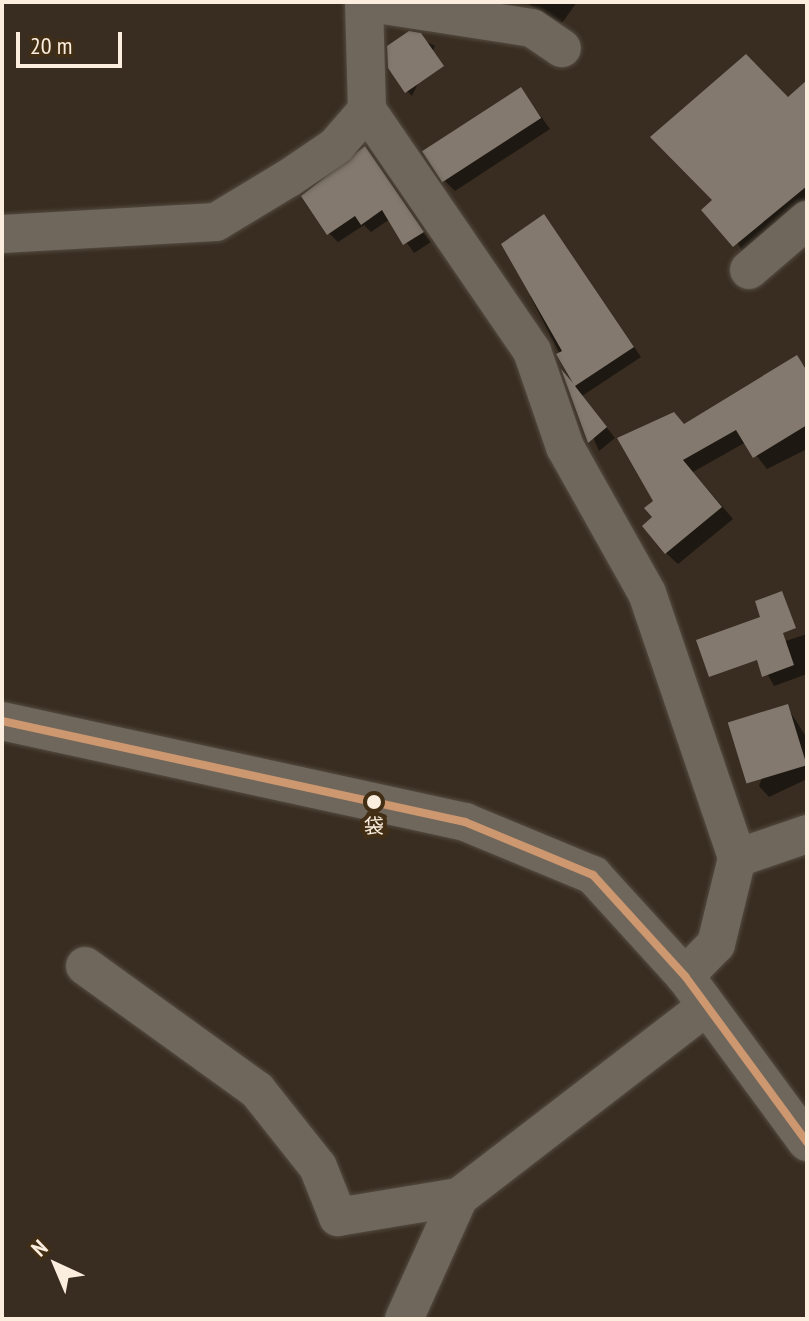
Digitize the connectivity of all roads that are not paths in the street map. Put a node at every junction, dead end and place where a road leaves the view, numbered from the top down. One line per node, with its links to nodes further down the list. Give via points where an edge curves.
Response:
1 (364, 2): 2 (street, via 532,28); 3 (street)
2 (562, 48)
3 (367, 110): 5 (street, via 336,146 216,222); 9 (street, via 532,351 565,447 647,593)
4 (807, 220): 6 (street)
5 (6, 225)
6 (749, 270)
7 (2, 721): 11 (street, via 465,822 528,843 593,875)
8 (807, 834): 9 (street)
9 (737, 858): 11 (street, via 716,944)
10 (85, 966): 13 (street, via 257,1090 318,1167 338,1217)
11 (696, 992): 12 (street); 13 (street)
12 (807, 1142)
13 (459, 1197): 14 (street)
14 (404, 1319)

